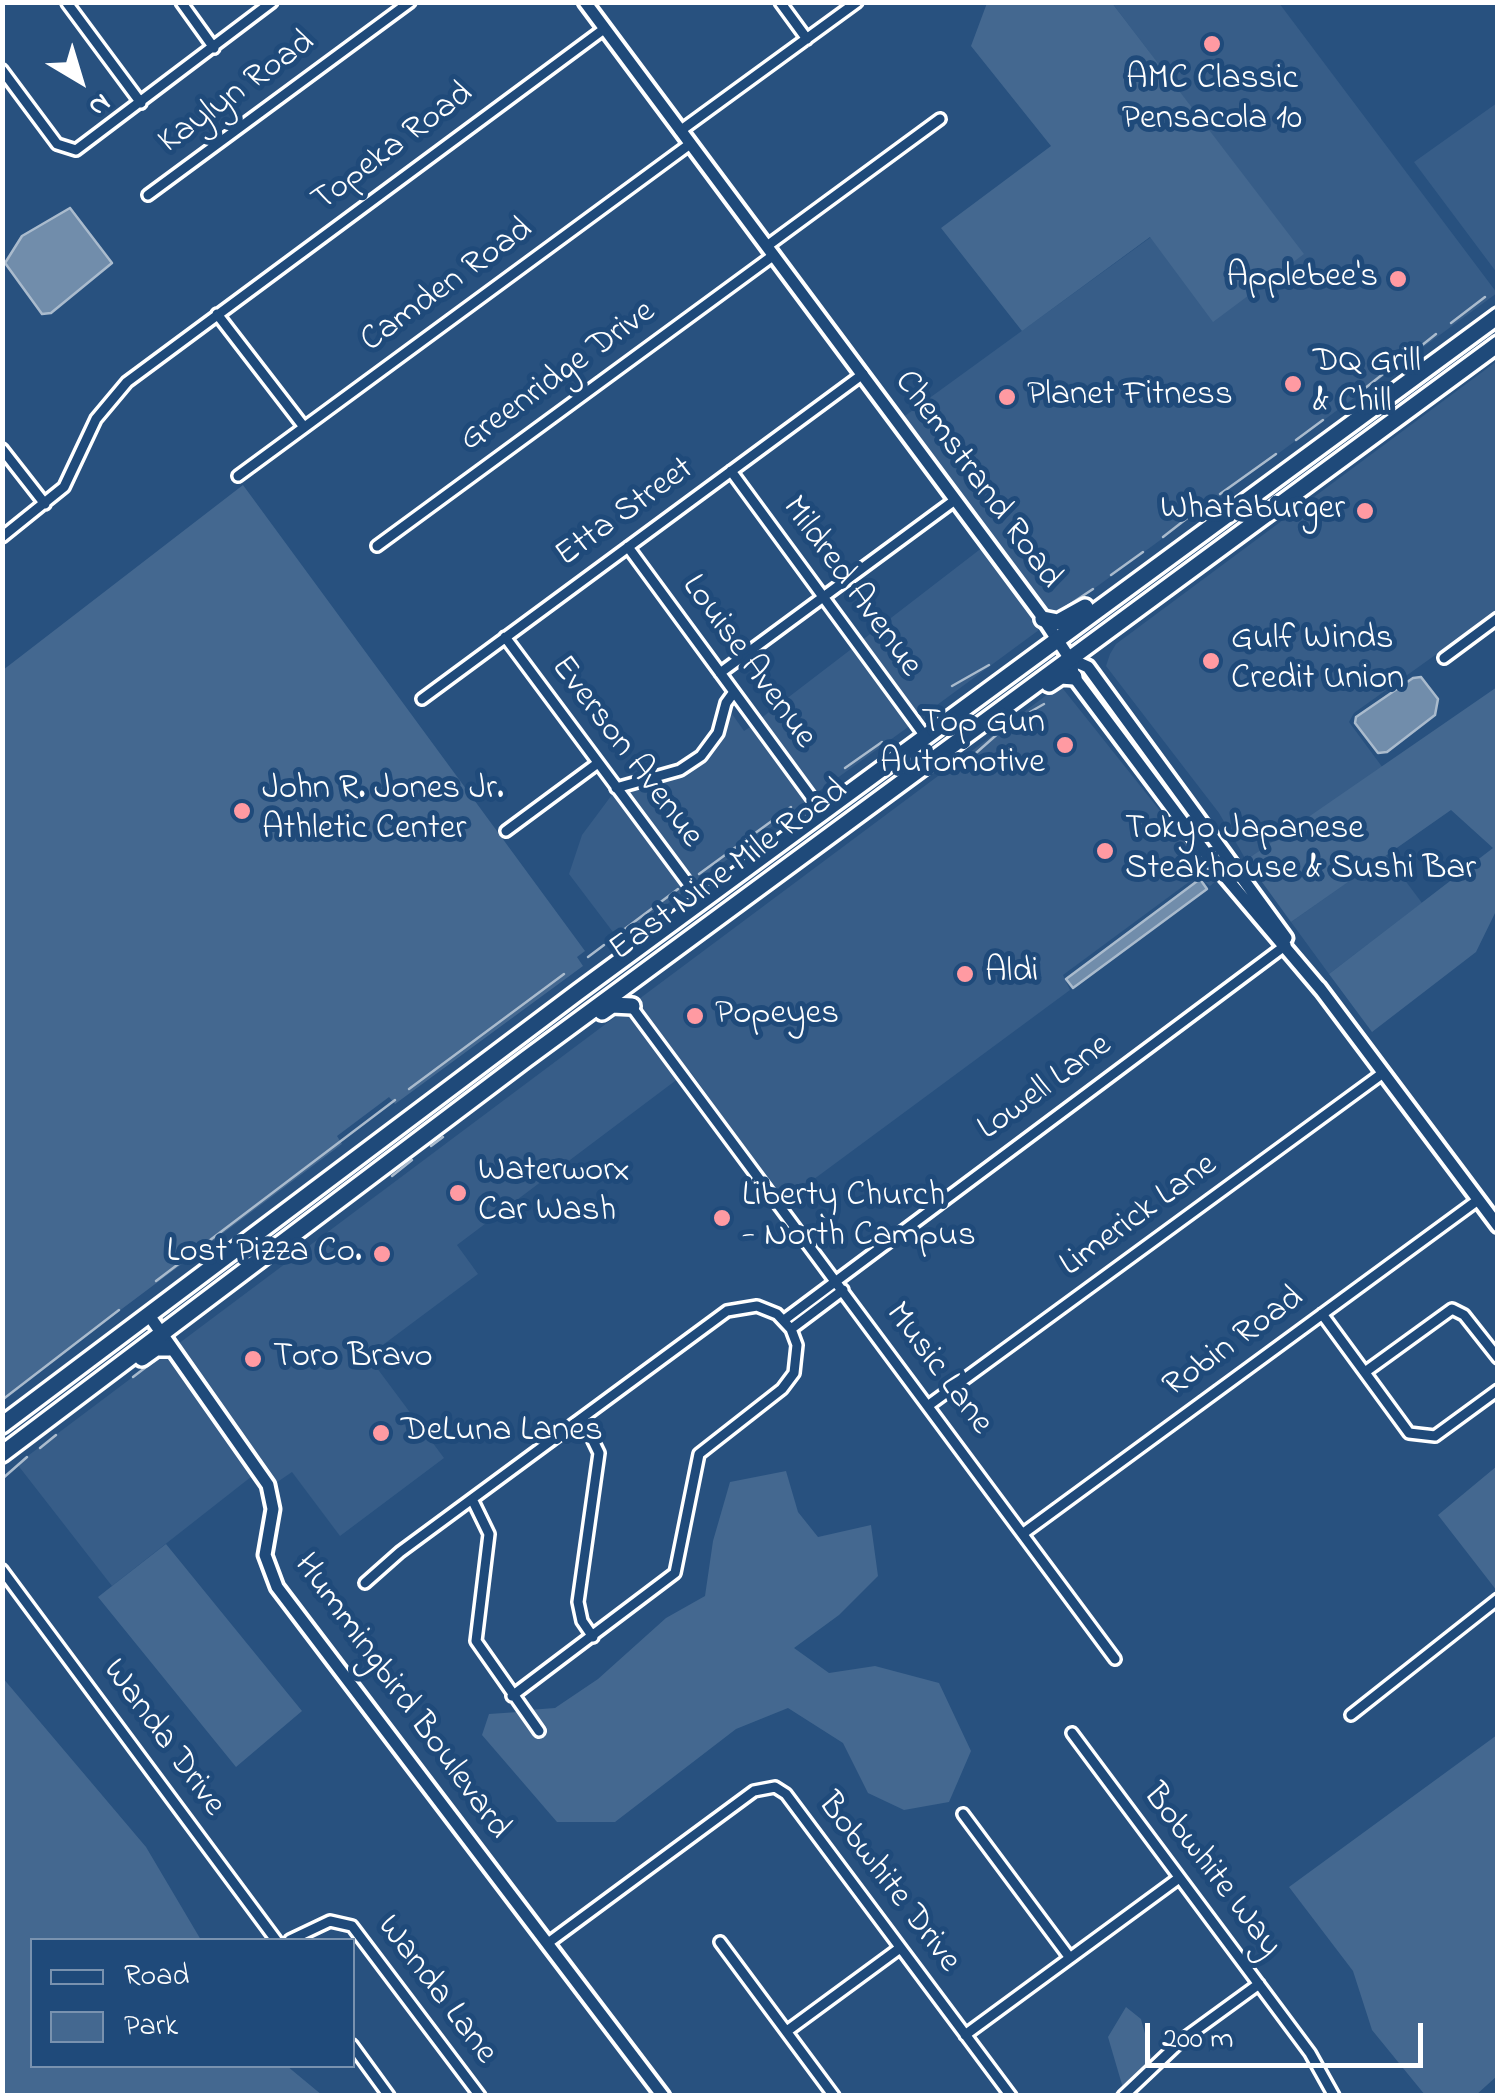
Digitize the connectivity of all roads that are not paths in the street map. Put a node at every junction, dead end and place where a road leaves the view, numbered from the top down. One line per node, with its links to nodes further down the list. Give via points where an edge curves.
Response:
1 (67, 2): 12 (street)
2 (181, 2): 10 (street)
3 (272, 2): 10 (street)
4 (410, 2): 16 (street, Kaylyn Road)
5 (585, 2): 8 (street, Chemstrand Road)
6 (780, 2): 9 (street)
7 (857, 2): 9 (street)
8 (604, 28): 14 (street, Chemstrand Road); 18 (street, Topeka Road)
9 (807, 39): 14 (street)
10 (214, 48): 12 (street)
11 (2, 70): 12 (street, via 57,144 69,150 82,148)
12 (140, 104)
13 (940, 119): 17 (street, Greenridge Drive)
14 (680, 131): 15 (street, Chemstrand Road)
15 (690, 144): 17 (street, Chemstrand Road); 25 (street, Camden Road)
16 (148, 195)
17 (770, 251): 23 (street, Chemstrand Road); 37 (street, Greenridge Drive)
18 (217, 314): 25 (street); 32 (street, Topeka Road, via 110,398 75,471)
19 (1498, 316): 24 (main road, East Nine Mile Road)
20 (1498, 335): 27 (main road, via 1351,441)
21 (1498, 344): 27 (main road, East Nine Mile Road)
22 (1498, 356): 27 (main road, via 1376,445)
23 (863, 374): 29 (street, Etta Street); 31 (street, Chemstrand Road)
24 (1406, 384): 28 (main road, via 1388,406); 36 (main road, East Nine Mile Road)
25 (304, 427): 30 (street, Camden Road)
26 (2, 448): 32 (street)
27 (1336, 463): 34 (main road, East Nine Mile Road)
28 (1304, 467): 33 (main road); 34 (main road)
29 (731, 471): 38 (street, Etta Street); 39 (street, Mildred Avenue)
30 (238, 476)
31 (955, 500): 39 (street); 42 (street, Chemstrand Road)
32 (46, 504): 35 (street, Topeka Road)
33 (1224, 526): 40 (main road, via 1154,585); 46 (main road, via 1082,631 1071,641)
34 (1247, 529): 40 (main road, East Nine Mile Road)
35 (2, 538)
36 (1190, 542): 42 (main road, via 1155,554 1075,614 1058,622); 44 (main road, East Nine Mile Road)
37 (377, 546)
38 (628, 548): 43 (street, Etta Street); 48 (street, Louise Avenue)
39 (823, 597): 48 (street); 51 (street, Mildred Avenue)
40 (1137, 610): 46 (main road, East Nine Mile Road)
41 (1498, 618): 45 (street)
42 (1044, 619): 44 (street, Chemstrand Road)
43 (506, 637): 50 (street, Etta Street); 52 (street, Everson Avenue)
44 (1056, 640): 46 (street, Chemstrand Road); 51 (main road, East Nine Mile Road); 54 (main road, via 1050,662 914,763)
45 (1444, 658)
46 (1070, 659): 47 (street, Chemstrand Road); 54 (main road, East Nine Mile Road)
47 (1081, 672): 57 (main road, via 1051,682 820,852); 61 (street, Chemstrand Road, via 1212,860)
48 (720, 673): 49 (street, Louise Avenue)
49 (734, 692): 53 (street, via 718,733 700,756 680,770); 55 (street, Louise Avenue)
50 (422, 700)
51 (925, 736): 55 (main road, East Nine Mile Road)
52 (598, 763): 53 (street, Everson Avenue); 56 (street)
53 (616, 788): 60 (street, Everson Avenue)
54 (892, 789): 57 (main road, East Nine Mile Road)
55 (822, 812): 58 (main road, via 817,835); 60 (main road, East Nine Mile Road)
56 (506, 831)
57 (796, 860): 58 (main road, East Nine Mile Road)
58 (780, 872): 62 (main road, East Nine Mile Road)
59 (772, 892): 62 (main road, via 670,962)
60 (701, 901): 63 (main road, East Nine Mile Road); 64 (main road, via 694,916 626,966)
61 (1287, 944): 68 (street, Chemstrand Road); 73 (street, Lowell Lane)
62 (650, 968): 64 (main road, East Nine Mile Road)
63 (606, 971): 64 (street, Music Lane); 67 (main road, East Nine Mile Road)
64 (620, 990): 65 (street, Music Lane); 66 (main road, East Nine Mile Road)
65 (632, 1006): 66 (main road, via 612,1005 560,1043); 73 (street, Music Lane)
66 (526, 1058): 69 (main road, East Nine Mile Road)
67 (481, 1064): 69 (main road, via 393,1138); 70 (main road, East Nine Mile Road)
68 (1383, 1074): 71 (street, Chemstrand Road); 82 (street, Limerick Lane)
69 (396, 1156): 78 (main road, East Nine Mile Road)
70 (350, 1161): 75 (main road, East Nine Mile Road); 78 (main road, via 338,1180 164,1312)
71 (1478, 1200): 72 (street, Chemstrand Road); 76 (street, Robin Road)
72 (1498, 1226)
73 (835, 1279): 74 (street, Music Lane); 77 (street, Lowell Lane)
74 (843, 1290): 77 (street); 82 (street, Music Lane)
75 (144, 1309): 78 (street, Hummingbird Boulevard); 84 (main road, East Nine Mile Road); 85 (main road, via 144,1334 20,1431)
76 (1322, 1314): 80 (street); 87 (street, Robin Road)
77 (788, 1325): 83 (street, via 757,1306 726,1311); 91 (street, via 798,1356 789,1381 699,1454 675,1573)
78 (165, 1341): 85 (main road, East Nine Mile Road); 102 (street, Hummingbird Boulevard, via 268,1485 273,1509 265,1555 277,1588)
79 (1498, 1358): 80 (street, via 1452,1310)
80 (1365, 1372): 81 (street, via 1409,1433 1424,1438)
81 (1498, 1390)
82 (929, 1406): 87 (street, Music Lane)
83 (582, 1418): 86 (street); 91 (street, via 599,1453 578,1602)
84 (2, 1425)
85 (4, 1455)
86 (472, 1499): 89 (street); 93 (street, via 489,1534 476,1642)
87 (1025, 1532): 92 (street, Music Lane)
88 (2, 1570): 99 (street, Wanda Drive)
89 (366, 1583)
90 (1498, 1599): 94 (street)
91 (593, 1636): 93 (street)
92 (1115, 1660)
93 (512, 1696): 95 (street)
94 (1351, 1715)
95 (538, 1731)
96 (1072, 1733): 98 (street, Bobwhite Way)
97 (962, 1814): 104 (street)
98 (1179, 1878): 104 (street); 105 (street, Bobwhite Way)
99 (275, 1938)
100 (294, 1938): 110 (street, Wanda Lane, via 330,1921 352,1926)
101 (720, 1942): 106 (street)
102 (548, 1943): 103 (street, Bobwhite Drive, via 768,1786 786,1794); 111 (street, Hummingbird Boulevard)
103 (900, 1948): 106 (street); 107 (street, Bobwhite Drive)
104 (1070, 1958): 107 (street)
105 (1258, 1984): 114 (street, via 1182,2040); 115 (street, Bobwhite Way)
106 (786, 2030): 112 (street)
107 (966, 2035): 113 (street, Bobwhite Drive)
108 (355, 2049): 109 (street)
109 (389, 2096)
110 (480, 2096)
111 (663, 2096)
112 (834, 2096)
113 (1011, 2096)
114 (1122, 2096)
115 (1334, 2096)

